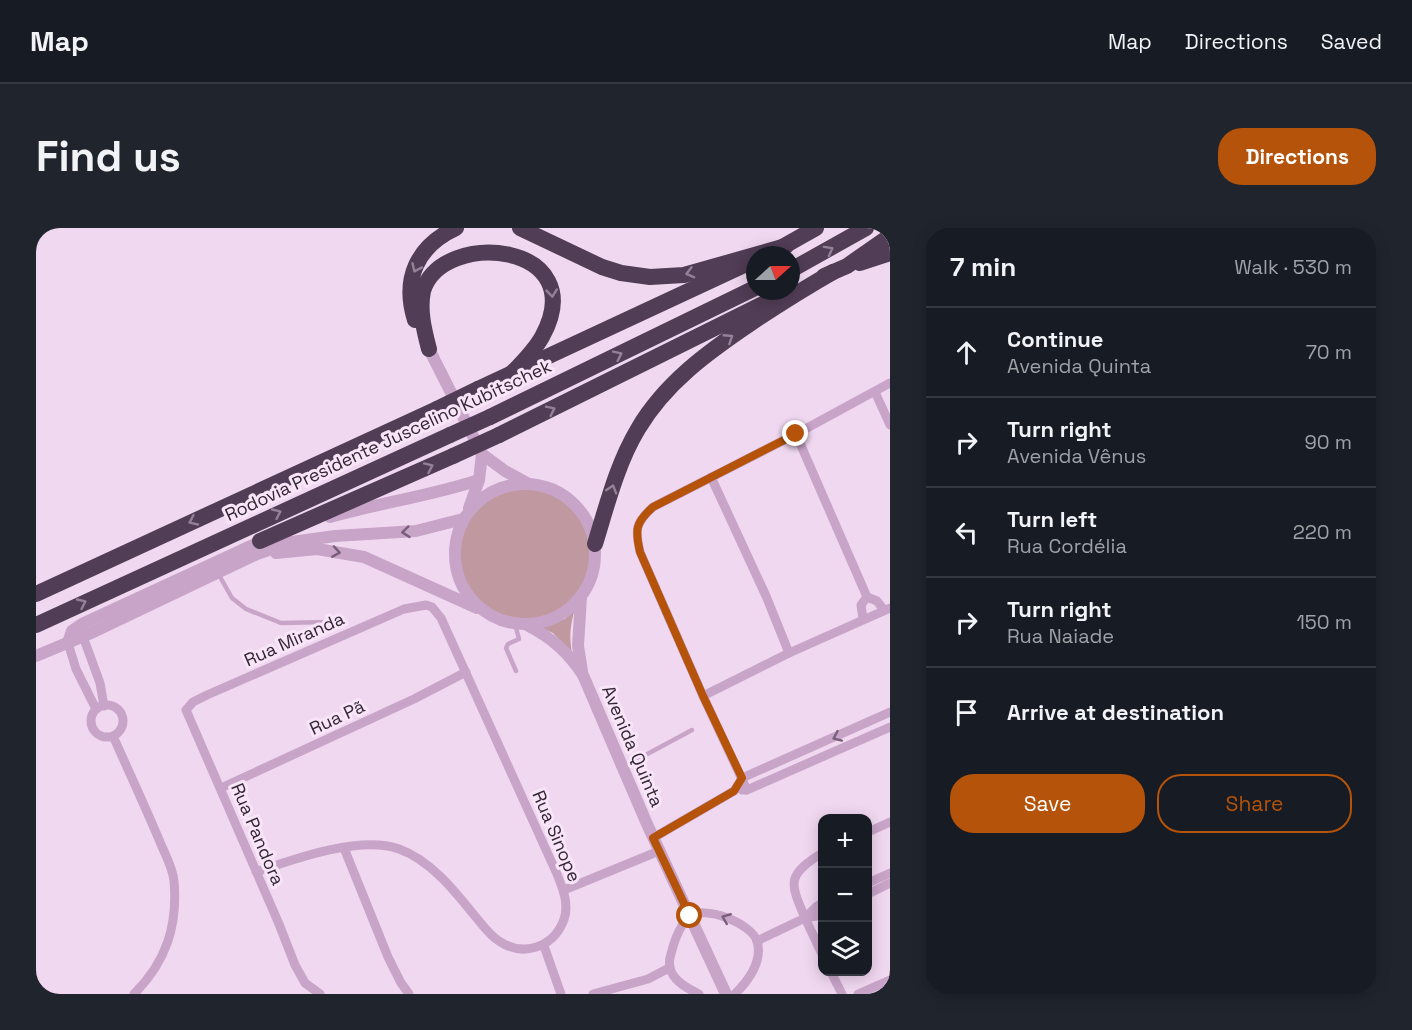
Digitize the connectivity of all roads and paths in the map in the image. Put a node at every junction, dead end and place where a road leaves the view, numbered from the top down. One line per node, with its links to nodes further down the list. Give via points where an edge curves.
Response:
1 (520, 228): 9 (highway, one-way to 1, via 684,275 650,277 595,265)
2 (816, 228): 7 (highway)
3 (866, 228): 11 (highway, one-way to 3)
4 (461, 233): 16 (highway, via 429,246 413,271 409,289 412,311)
5 (890, 236): 12 (highway)
6 (505, 238): 17 (highway, one-way to 17, via 537,258 553,288 542,338)
7 (786, 246)
8 (890, 253): 12 (highway)
9 (746, 257)
10 (746, 264): 17 (highway, Rodovia Presidente Juscelino Kubitschek)
11 (800, 265)
12 (840, 269): 13 (highway); 27 (highway, one-way to 12, via 628,446 683,373 808,286)
13 (800, 287)
14 (746, 292): 38 (highway, Rodovia Presidente Juscelino Kubitschek, one-way to 14, bridge, via 490,417)
15 (772, 300): 28 (highway, one-way to 15, bridge)
16 (429, 349): 22 (street)
17 (510, 375): 30 (highway, Rodovia Presidente Juscelino Kubitschek, one-way to 30, bridge)
18 (890, 383): 19 (street)
19 (875, 392): 20 (street); 21 (street)
20 (890, 424)
21 (796, 434): 23 (street); 32 (street)
22 (482, 454): 24 (street); 25 (street)
23 (711, 477): 42 (street); 47 (street, via 653,507 637,526 640,552)
24 (479, 480): 26 (street); 28 (street, via 323,519)
25 (528, 483): 26 (street, via 498,488 484,496); 27 (street, via 565,496 590,526)
26 (466, 516): 28 (street, one-way to 28, via 416,531 311,538); 35 (street, via 456,538 454,558 467,595)
27 (595, 544): 31 (street, via 595,563)
28 (258, 548): 29 (street); 35 (street, one-way to 35, via 317,549 364,557); 40 (street)
29 (218, 573): 37 (lane, via 232,598 246,609 281,623); 40 (street)
30 (36, 594)
31 (581, 597): 39 (street, via 557,617); 46 (street, Avenida Quinta, via 578,639)
32 (867, 597): 34 (street); 36 (street, via 861,605)
33 (426, 605): 45 (street, Rua Sinope, via 441,618); 50 (street, Rua Miranda, via 395,613 207,695 188,706)
34 (887, 609): 36 (street)
35 (481, 610): 39 (street, via 491,617)
36 (863, 619): 42 (street)
37 (328, 622)
38 (36, 625)
39 (521, 625): 44 (lane, via 519,639 506,648); 46 (street, Avenida Quinta, via 559,645)
40 (81, 631): 41 (street); 48 (street, via 100,683)
41 (68, 643): 43 (street); 48 (street, via 78,675)
42 (789, 652): 47 (street)
43 (36, 656)
44 (516, 671)
45 (466, 672): 56 (street, Rua Pã); 69 (street, Rua Sinope)
46 (583, 675): 54 (street, Avenida Quinta)
47 (703, 696): 55 (street)
48 (100, 708): 53 (street, via 92,718 93,727 104,737); 53 (street, via 117,709 122,717 120,731)
49 (890, 712): 55 (street, one-way to 55)
50 (188, 717): 56 (street, Rua Pandora)
51 (890, 727): 57 (street)
52 (692, 730): 54 (lane)
53 (113, 736): 81 (street, via 174,879 174,918 167,949)
54 (622, 768): 61 (street, Avenida Quinta)
55 (742, 778): 57 (street); 58 (street)
56 (221, 788): 65 (street, Rua Pandora)
57 (747, 790): 58 (street)
58 (734, 791): 61 (street)
59 (890, 822): 60 (street)
60 (872, 830)
61 (653, 838): 63 (street, Avenida Quinta)
62 (344, 848): 65 (street, via 309,854); 76 (street, via 390,846 409,853 446,882 498,941 520,949); 83 (street, via 388,957)
63 (659, 850): 69 (street); 72 (street, Avenida Quinta)
64 (818, 856): 74 (street, via 794,879 793,890)
65 (256, 872): 82 (street, Rua Pandora, via 295,965 305,983)
66 (890, 873): 67 (street)
67 (872, 881)
68 (890, 883): 70 (street)
69 (564, 890): 76 (street, Rua Sinope, via 565,917 561,928)
70 (872, 892)
71 (818, 905): 74 (street)
72 (690, 916): 75 (street, one-way to 72, via 753,933 730,919 705,913); 78 (street, via 674,945); 87 (street, Avenida Quinta)
73 (818, 916): 74 (street)
74 (805, 918): 75 (street); 77 (street)
75 (757, 941): 88 (street, via 751,974)
76 (544, 946): 84 (street)
77 (818, 946)
78 (669, 968): 85 (street, via 648,979); 86 (street, via 674,977)
79 (833, 976): 89 (street)
80 (890, 980): 90 (street)
81 (134, 994)
82 (320, 994)
83 (409, 994)
84 (561, 994)
85 (593, 994)
86 (699, 994)
87 (726, 994)
88 (735, 994)
89 (842, 994)
90 (858, 994)

